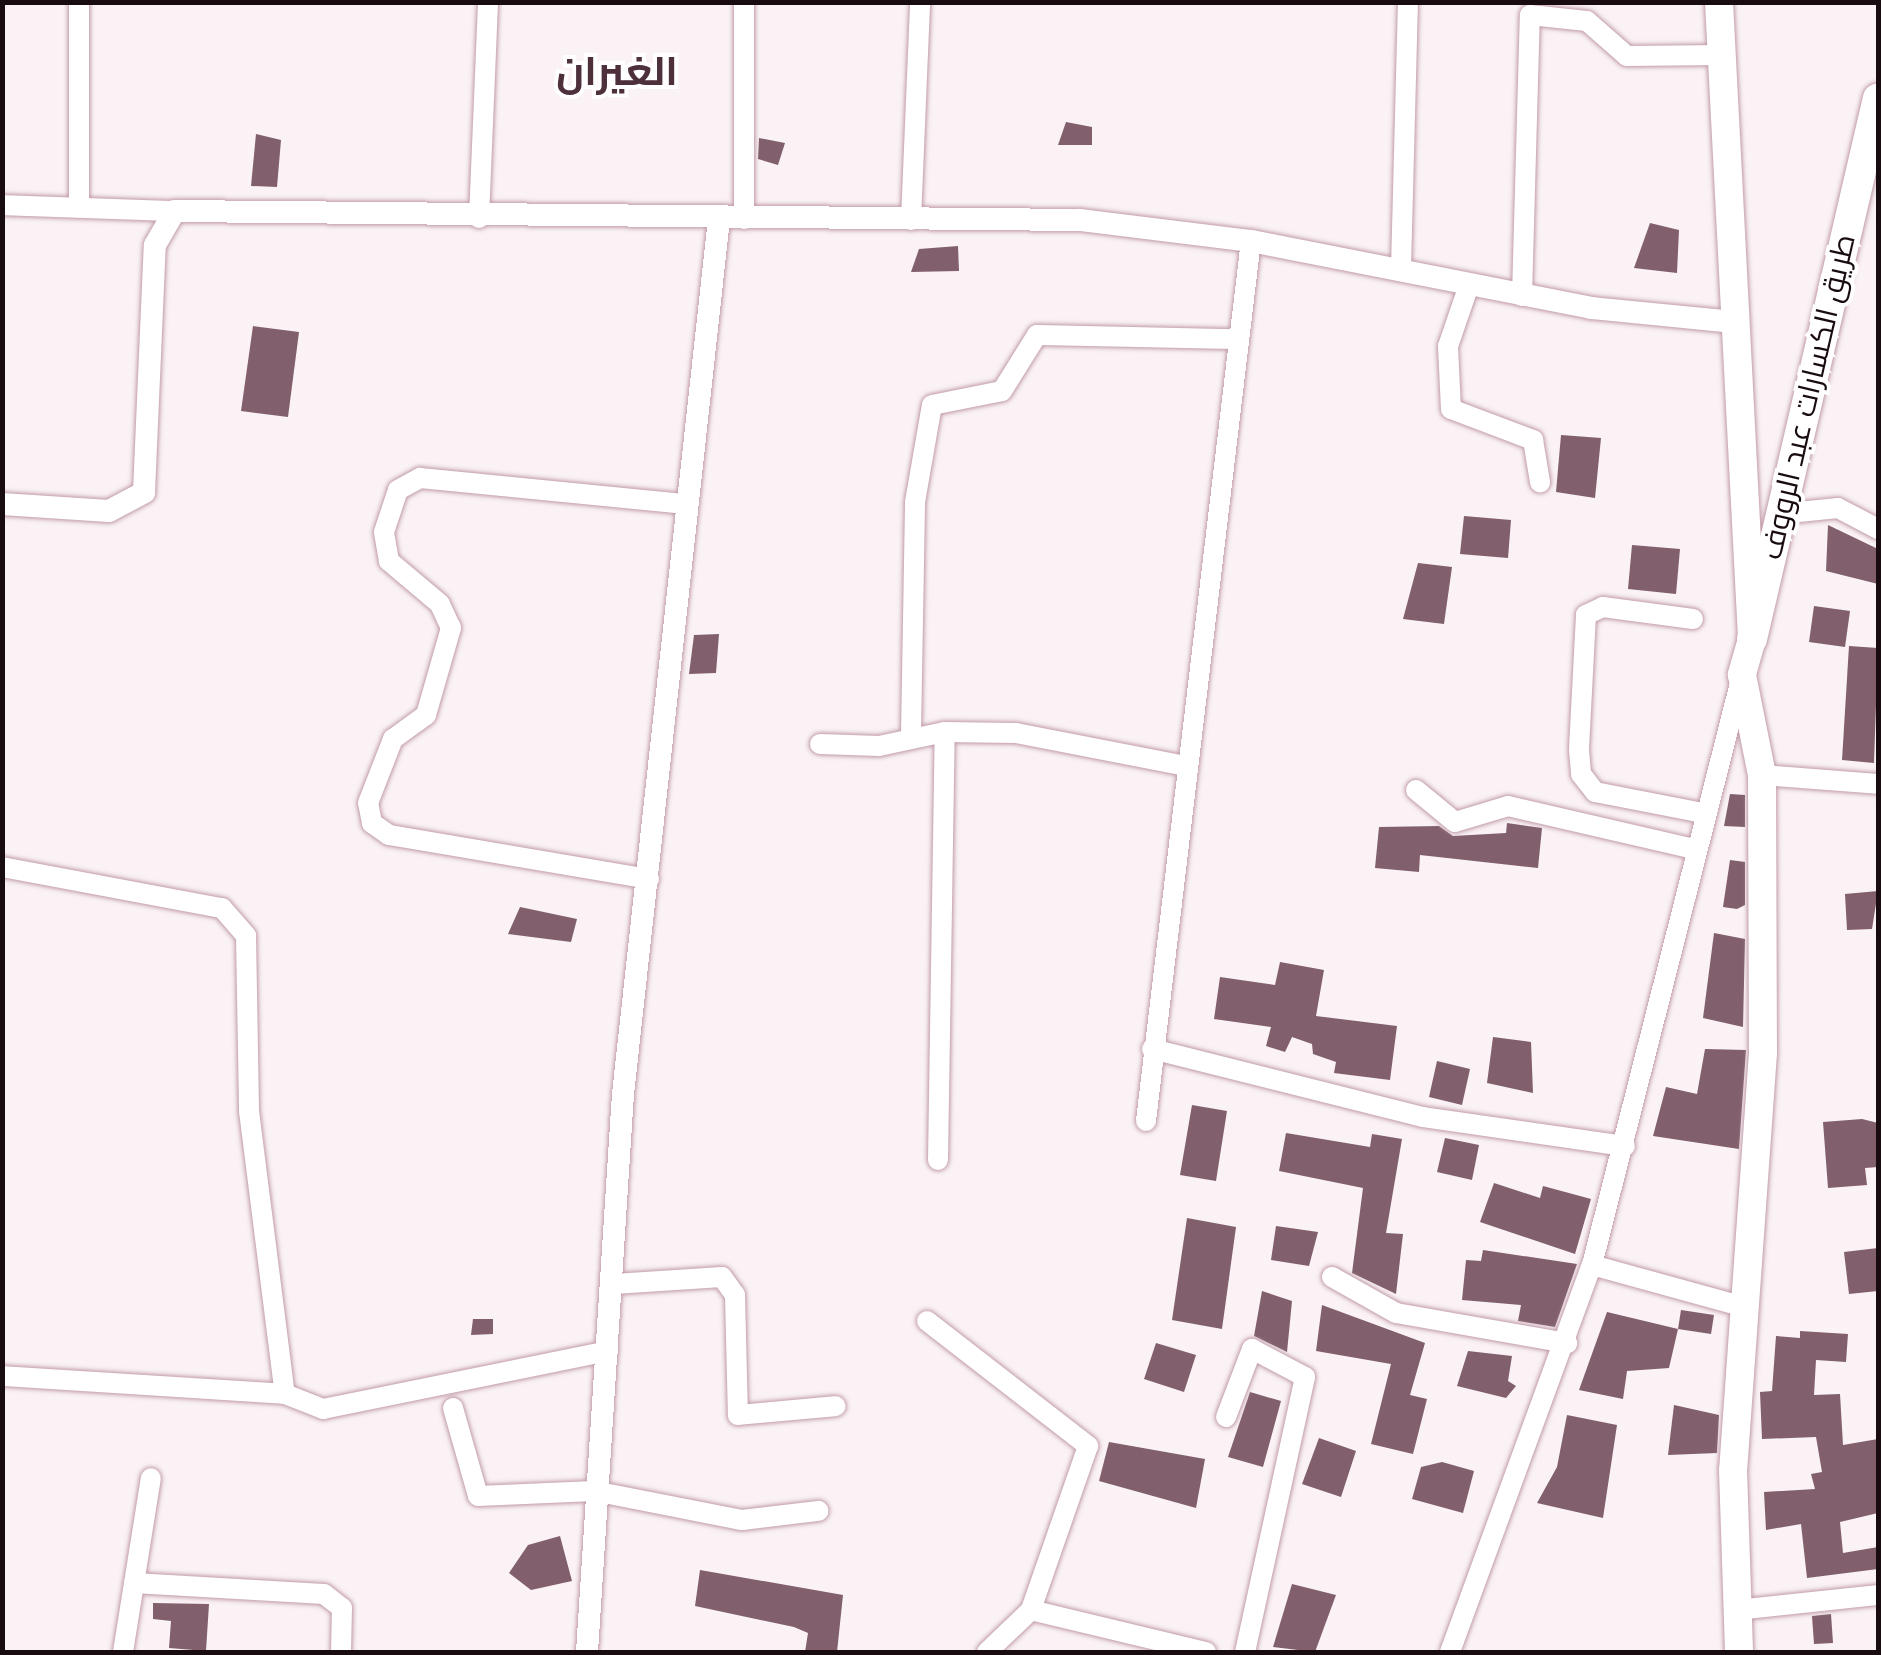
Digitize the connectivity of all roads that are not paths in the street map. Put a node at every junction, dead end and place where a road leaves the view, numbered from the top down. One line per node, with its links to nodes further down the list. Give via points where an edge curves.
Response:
1 (79, 2): 10 (street)
2 (488, 2): 12 (street)
3 (744, 2): 14 (street)
4 (920, 2): 15 (street)
5 (1408, 2): 17 (street)
6 (1719, 2): 7 (main road)
7 (1723, 55): 19 (street, via 1627,56 1587,21 1530,15); 20 (main road)
8 (1878, 98): 25 (main road, طريق الكسارات عبد الرووف)
9 (2, 205): 10 (street)
10 (79, 207): 11 (street)
11 (175, 211): 12 (street); 23 (street, via 154,245 144,492 109,511)
12 (479, 218): 13 (street)
13 (718, 219): 14 (street); 24 (street)
14 (744, 219): 15 (street)
15 (911, 220): 16 (street, via 1080,220)
16 (1251, 241): 17 (street); 21 (street)
17 (1401, 268): 18 (street)
18 (1468, 288): 19 (street); 22 (street, via 1448,346 1451,410 1533,440)
19 (1522, 296): 20 (street)
20 (1733, 322): 28 (main road)
21 (1236, 338): 31 (street, via 1036,335 1002,392 932,405 915,502); 33 (street)
22 (1540, 482)
23 (2, 504)
24 (684, 504): 40 (street); 40 (street, via 420,478 398,490 384,532 389,562 440,604 451,628 426,715 393,739 368,803 372,822 390,835)
25 (1780, 514): 26 (street, via 1838,508); 28 (main road, طريق الكسارات عبد الرووف)
26 (1878, 529)
27 (1693, 619): 37 (street, via 1603,608 1586,615 1580,762 1595,792)
28 (1752, 639): 29 (main road)
29 (1742, 675): 34 (main road); 37 (street)
30 (945, 732): 31 (street); 33 (street, via 1016,733); 44 (street)
31 (911, 734): 32 (street, via 880,746)
32 (820, 744)
33 (1186, 766): 41 (street)
34 (1762, 775): 35 (street); 48 (main road, via 1763,1053)
35 (1878, 784)
36 (1416, 790): 38 (street, via 1455,822 1508,806)
37 (1702, 813): 38 (street)
38 (1694, 849): 43 (street)
39 (2, 868): 53 (street, via 222,908 246,936 249,1112)
40 (649, 879): 47 (street, via 623,1094)
41 (1152, 1049): 42 (street); 43 (street, via 1423,1117)
42 (1146, 1121)
43 (1626, 1146): 45 (street)
44 (938, 1160)
45 (1592, 1265): 48 (street); 50 (street)
46 (1332, 1277): 50 (street, via 1396,1314)
47 (614, 1284): 51 (street); 54 (street, via 722,1277 735,1295 738,1415 747,1421)
48 (1744, 1307): 63 (main road)
49 (927, 1321): 62 (street, via 1088,1446)
50 (1567, 1342): 70 (street)
51 (608, 1351): 53 (street, via 324,1409); 58 (street)
52 (2, 1376): 53 (street)
53 (286, 1394)
54 (836, 1406)
55 (453, 1408): 58 (street, via 474,1494)
56 (1226, 1417): 69 (street, via 1252,1349 1305,1377)
57 (151, 1478): 60 (street)
58 (594, 1491): 59 (street, via 742,1520); 66 (street)
59 (818, 1512)
60 (134, 1582): 64 (street); 65 (street, via 324,1594 342,1608)
61 (1878, 1595): 63 (street)
62 (1031, 1610): 67 (street); 68 (street)
63 (1737, 1610): 71 (main road)
64 (124, 1652)
65 (341, 1652)
66 (587, 1652)
67 (987, 1652)
68 (1206, 1652)
69 (1244, 1652)
70 (1450, 1652)
71 (1739, 1652)

